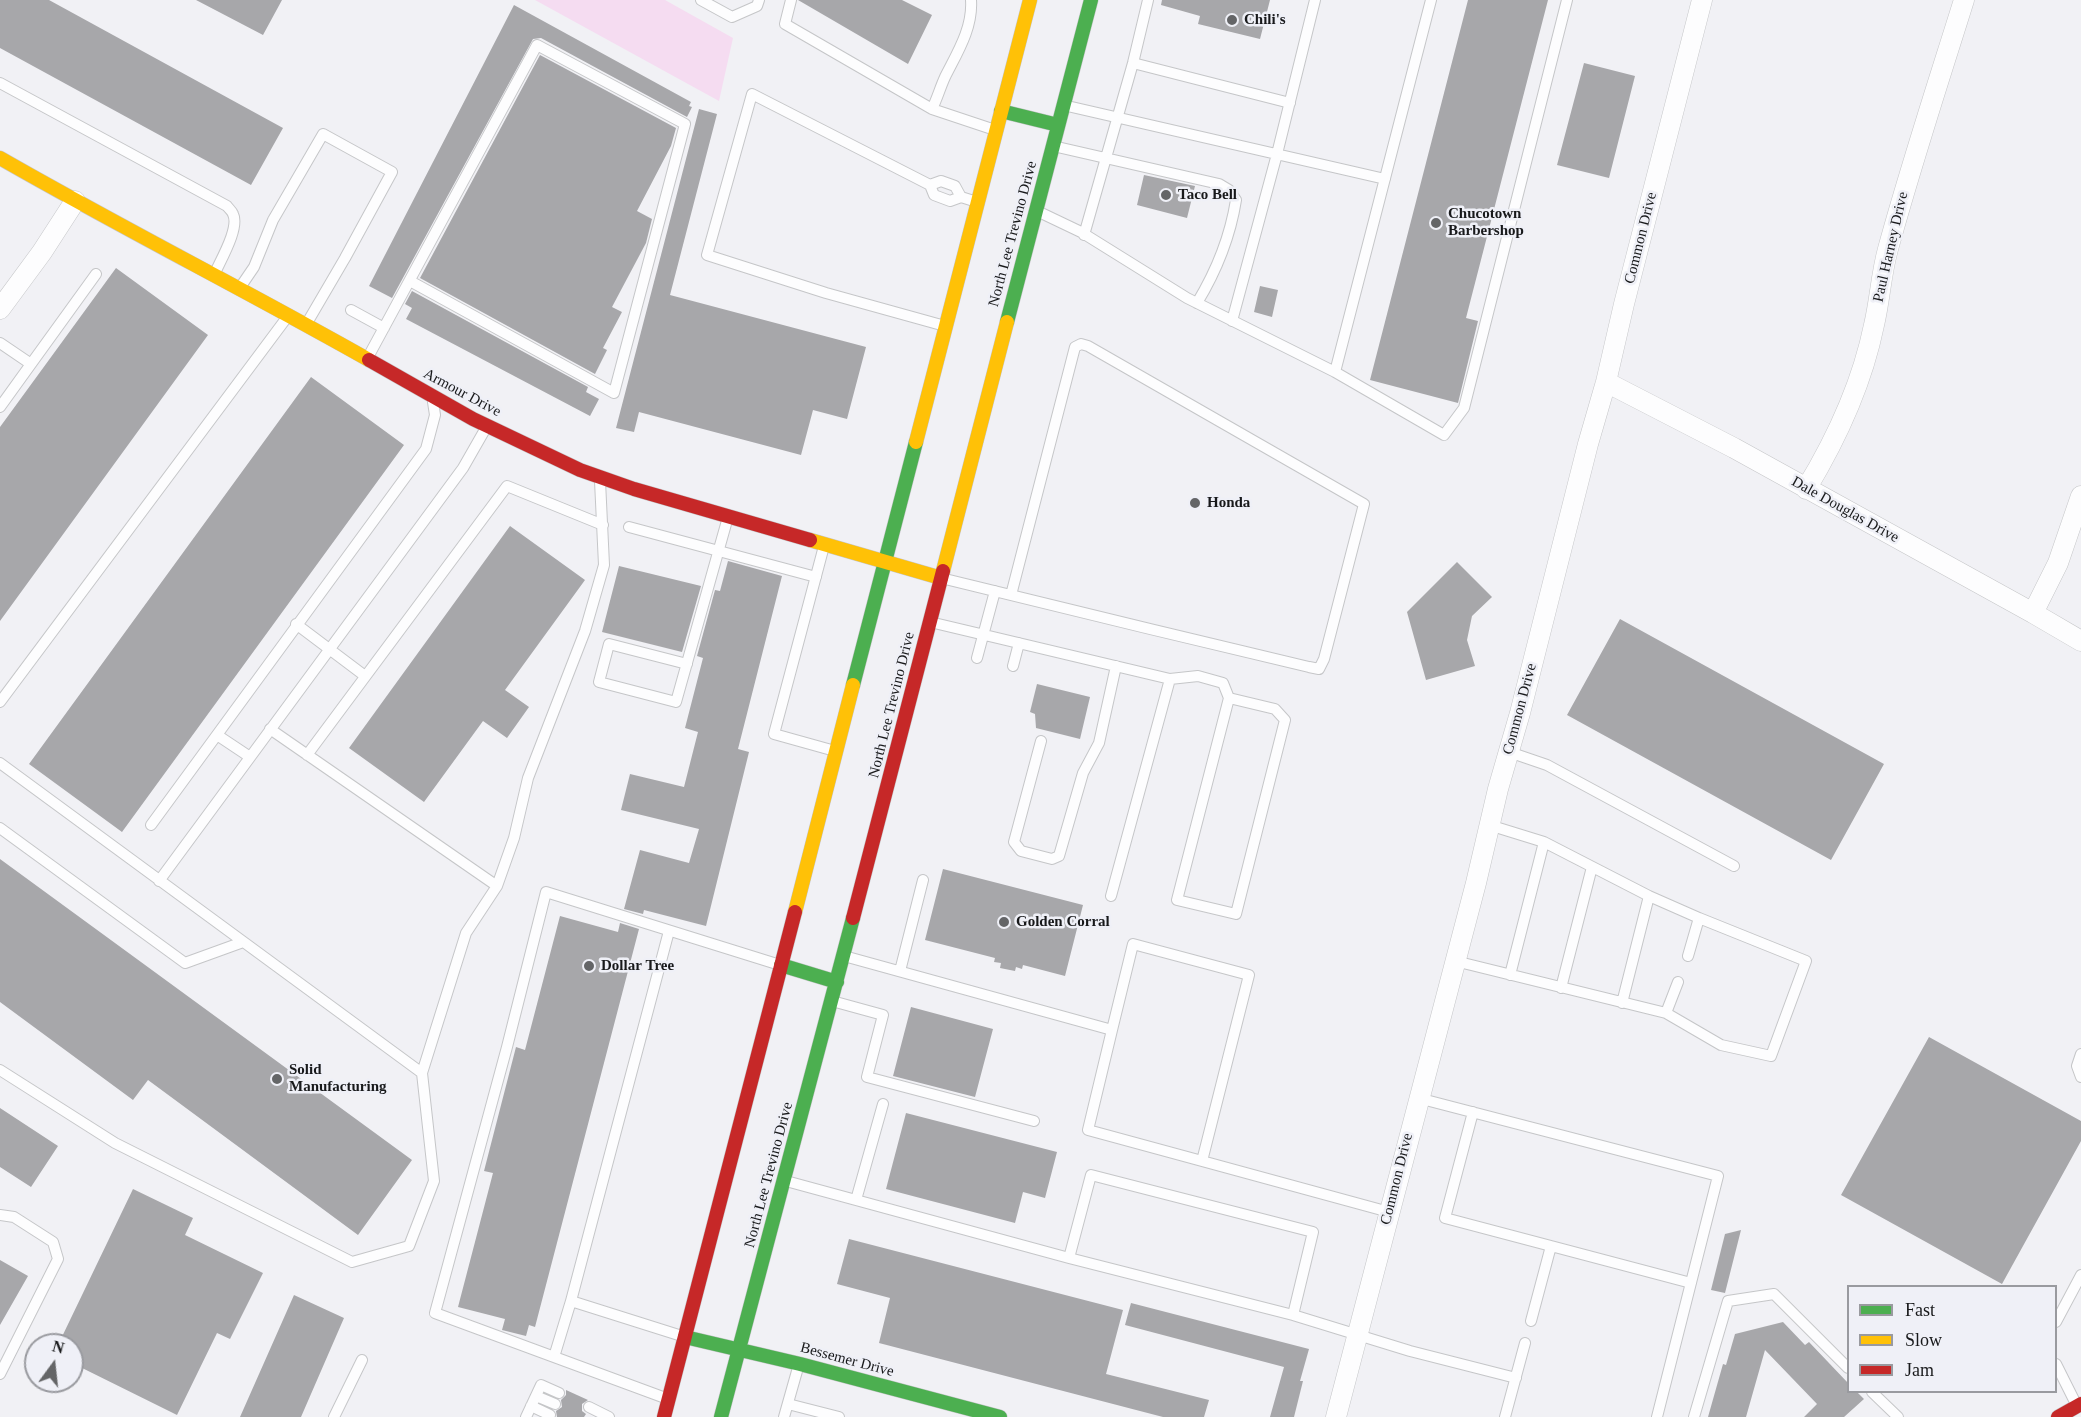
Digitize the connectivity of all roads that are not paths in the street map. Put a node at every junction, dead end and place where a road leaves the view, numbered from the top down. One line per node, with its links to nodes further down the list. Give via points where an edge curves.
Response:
1 (759, 0): 12 (lane, via 757,6 732,17)
2 (791, 0): 17 (lane, via 785,24)
3 (971, 0): 17 (lane, via 961,49)
4 (1030, 0): 18 (main road)
5 (1091, 0): 16 (main road, North Lee Trevino Drive)
6 (1148, 0): 13 (lane)
7 (1315, 0): 15 (lane)
8 (1431, 0): 26 (lane)
9 (1567, 0): 46 (lane, via 1464,408 1444,435)
10 (1702, 0): 47 (street, Common Drive)
11 (1964, 0): 52 (street, Paul Harney Drive, via 1885,260 1866,357 1842,421)
12 (706, 1)
13 (1132, 63): 15 (lane); 19 (lane)
14 (0, 83): 32 (lane, via 227,206 235,223)
15 (1290, 103): 23 (lane)
16 (1063, 105): 19 (lane); 20 (main road, North Lee Trevino Drive)
17 (932, 109): 21 (lane)
18 (1001, 111): 20 (main road); 21 (main road)
19 (1117, 118): 23 (lane); 25 (lane)
20 (1058, 125): 22 (main road, North Lee Trevino Drive)
21 (996, 131): 28 (main road)
22 (1053, 146): 25 (lane); 29 (main road, North Lee Trevino Drive)
23 (1277, 154): 26 (lane); 39 (lane)
24 (0, 158): 27 (main road, Armour Drive)
25 (1106, 158): 30 (lane); 35 (lane, via 1219,184 1236,200 1224,251)
26 (1385, 179): 46 (lane)
27 (75, 201): 32 (main road, Armour Drive); 36 (street)
28 (978, 202): 41 (main road); 41 (lane, via 961,197 955,186 940,181 930,185 752,94 707,255)
29 (1036, 211): 30 (lane); 61 (main road, North Lee Trevino Drive)
30 (1084, 235): 35 (lane)
31 (96, 274): 45 (lane)
32 (214, 275): 34 (main road, Armour Drive)
33 (410, 281): 33 (lane, via 537,45 685,124 614,393); 42 (lane)
34 (239, 289): 38 (main road, Armour Drive); 40 (lane, via 323,134 392,172)
35 (1197, 303): 39 (lane)
36 (0, 309)
37 (351, 310): 42 (lane)
38 (289, 315): 40 (main road, Armour Drive); 78 (lane)
39 (1232, 321): 46 (lane)
40 (306, 325): 44 (main road, Armour Drive)
41 (945, 326): 59 (main road)
42 (384, 328): 44 (lane)
43 (0, 343): 45 (lane)
44 (367, 359): 48 (main road, Armour Drive)
45 (31, 364): 49 (lane)
46 (1335, 372)
47 (1606, 382): 52 (street, Dale Douglas Drive); 83 (street, Common Drive)
48 (432, 396): 50 (main road, Armour Drive); 66 (lane, via 435,415 426,450)
49 (0, 407)
50 (487, 426): 51 (main road, Armour Drive); 70 (lane, via 463,468)
51 (600, 477): 54 (main road, Armour Drive); 55 (lane)
52 (1806, 489): 64 (street, Dale Douglas Drive)
53 (2081, 496): 64 (street, via 2058,564)
54 (728, 517): 57 (main road, Armour Drive); 58 (lane)
55 (603, 525): 75 (lane, via 507,486); 95 (lane, via 603,565 585,631 528,778 514,838)
56 (629, 527): 58 (lane)
57 (825, 543): 59 (main road, Armour Drive); 60 (lane)
58 (719, 552): 60 (lane); 72 (lane)
59 (884, 562): 61 (main road, Armour Drive); 82 (main road)
60 (816, 577): 82 (lane, via 774,734)
61 (941, 578): 62 (lane); 65 (main road, North Lee Trevino Drive)
62 (995, 591): 63 (lane); 67 (lane)
63 (1011, 595): 63 (lane, via 1319,669 1364,504 1081,344 1075,347)
64 (2033, 613): 68 (street, Dale Douglas Drive)
65 (930, 622): 67 (lane); 101 (main road, North Lee Trevino Drive)
66 (296, 624): 70 (lane); 80 (lane)
67 (983, 635): 69 (lane); 71 (lane)
68 (2081, 641)
69 (1018, 643): 73 (lane); 74 (lane)
70 (329, 649): 75 (lane); 79 (lane)
71 (977, 657)
72 (687, 664): 72 (lane, via 676,702 599,682 609,644)
73 (1013, 666)
74 (1116, 666): 76 (lane); 81 (lane, via 1099,743 1083,773 1059,856 1052,859 1021,851 1014,842)
75 (365, 676): 84 (lane)
76 (1170, 679): 77 (lane, via 1198,676 1223,683); 96 (lane)
77 (1229, 698): 77 (lane, via 1275,709 1285,720 1236,914 1177,900)
78 (0, 702)
79 (270, 729): 84 (lane); 85 (lane)
80 (217, 735): 85 (lane); 87 (lane)
81 (1041, 741)
82 (836, 751): 104 (main road)
83 (1509, 752): 88 (street, Common Drive); 91 (lane, via 1547,765)
84 (307, 755): 95 (lane)
85 (250, 757): 94 (lane)
86 (0, 763): 94 (lane)
87 (152, 825)
88 (1489, 825): 90 (lane); 103 (street, Common Drive)
89 (0, 828): 100 (lane, via 185,963)
90 (1544, 843): 92 (lane); 106 (lane)
91 (1734, 866)
92 (1592, 867): 97 (lane); 109 (lane)
93 (923, 880): 105 (lane)
94 (159, 881): 100 (lane)
95 (497, 886): 116 (lane, via 466,933)
96 (1112, 896)
97 (1649, 896): 98 (lane); 111 (lane)
98 (1699, 918): 102 (lane); 112 (lane, via 1806,962 1771,1056 1720,1045)
99 (669, 931): 104 (lane); 131 (lane); 139 (lane, via 546,892 435,1313)
100 (243, 942): 116 (lane)
101 (843, 956): 105 (lane); 107 (main road, North Lee Trevino Drive)
102 (1688, 956)
103 (1455, 961): 106 (lane); 118 (street, Common Drive)
104 (781, 965): 107 (main road); 136 (main road)
105 (900, 971): 113 (lane)
106 (1510, 975): 109 (lane)
107 (837, 982): 110 (main road, North Lee Trevino Drive)
108 (1678, 982): 112 (lane)
109 (1561, 987): 111 (lane)
110 (832, 1001): 121 (lane, via 883,1015 867,1077); 123 (main road, North Lee Trevino Drive)
111 (1622, 1003): 112 (lane)
112 (1666, 1013)
113 (1112, 1030): 122 (lane, via 1088,1130); 122 (lane, via 1133,944 1249,975)
114 (2081, 1054): 117 (lane, via 2077,1066)
115 (0, 1070): 116 (lane, via 115,1143 352,1262 409,1246 434,1181)
116 (422, 1073)
117 (2081, 1077)
118 (1418, 1098): 120 (lane); 125 (street, Common Drive)
119 (883, 1104): 124 (lane)
120 (1473, 1112): 127 (lane, via 1445,1218); 130 (lane, via 1718,1176)
121 (1034, 1121)
122 (1202, 1161): 125 (lane)
123 (785, 1181): 124 (lane); 138 (main road, North Lee Trevino Drive)
124 (856, 1200): 128 (lane)
125 (1389, 1212): 135 (street, Common Drive)
126 (0, 1215): 144 (lane, via 14,1217 53,1242 58,1259)
127 (1551, 1246): 130 (lane); 134 (lane)
128 (1069, 1258): 132 (lane); 132 (lane, via 1091,1175 1113,1180 1313,1232)
129 (2081, 1275): 133 (lane)
130 (1691, 1283): 166 (lane)
131 (571, 1301): 136 (lane); 139 (lane)
132 (1293, 1315): 135 (lane)
133 (2057, 1318)
134 (1531, 1321)
135 (1357, 1333): 145 (lane); 164 (street, Common Drive)
136 (685, 1337): 138 (main road, Bessemer Drive); 149 (main road)
137 (1525, 1343): 145 (lane)
138 (739, 1350): 141 (main road, Bessemer Drive); 160 (main road, North Lee Trevino Drive)
139 (554, 1357): 149 (lane)
140 (362, 1360): 156 (lane)
141 (800, 1364): 150 (lane); 154 (main road, Bessemer Drive)
142 (1847, 1367): 167 (lane, via 1774,1294 1728,1301)
143 (2057, 1367): 151 (lane)
144 (0, 1374)
145 (1516, 1378): 165 (lane)
146 (559, 1393): 148 (lane, via 542,1385)
147 (1873, 1393): 155 (lane)
148 (536, 1396): 152 (lane); 152 (lane, via 552,1409)
149 (668, 1400): 159 (main road)
150 (788, 1404): 161 (lane); 162 (lane)
151 (2079, 1405): 168 (main road)
152 (531, 1406): 157 (lane)
153 (589, 1407): 158 (lane)
154 (964, 1413): 163 (main road, Bessemer Drive)
155 (1895, 1416)
156 (334, 1417)
157 (526, 1417)
158 (609, 1417)
159 (663, 1417)
160 (721, 1417)
161 (784, 1417)
162 (839, 1417)
163 (1000, 1417)
164 (1336, 1417)
165 (1505, 1417)
166 (1657, 1417)
167 (1694, 1417)
168 (2058, 1417)

